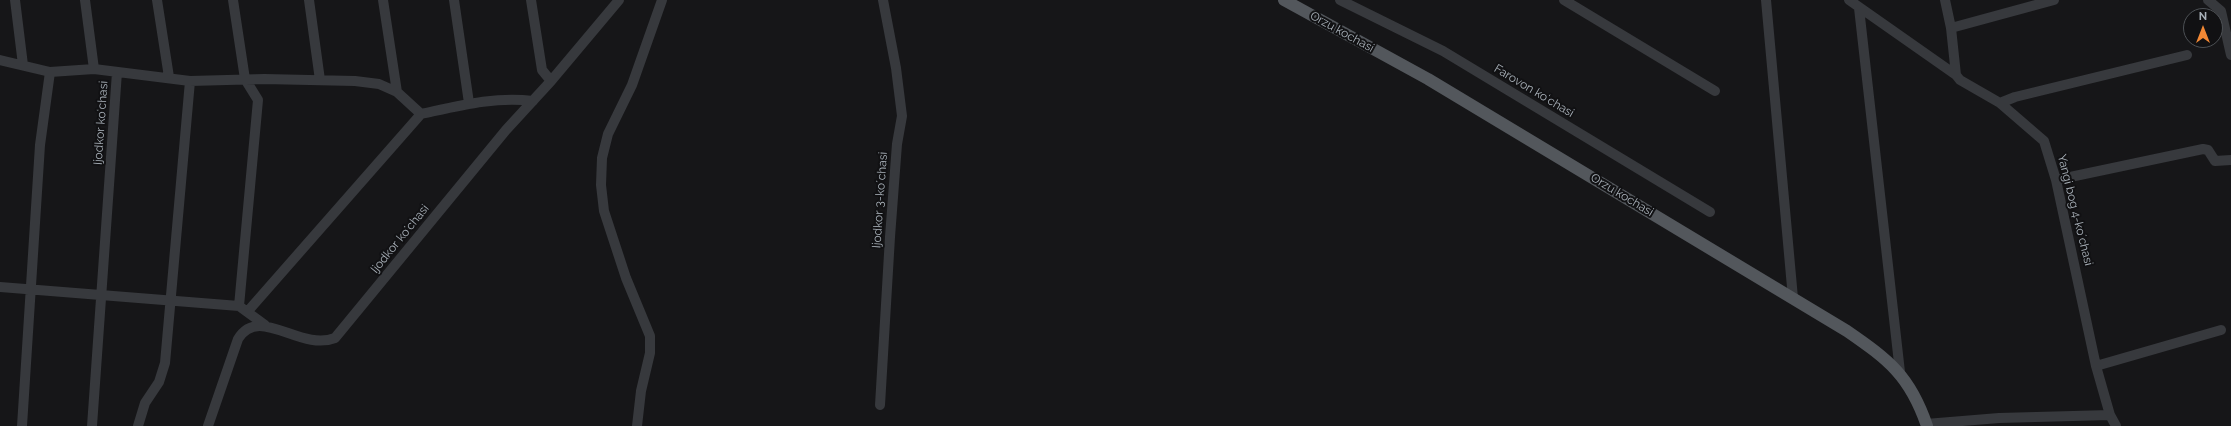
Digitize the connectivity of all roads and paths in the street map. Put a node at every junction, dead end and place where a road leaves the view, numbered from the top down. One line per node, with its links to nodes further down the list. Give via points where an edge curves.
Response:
1 (15, 0): 25 (street)
2 (85, 0): 26 (street, Ijodkor koʻchasi)
3 (157, 0): 30 (street)
4 (233, 0): 31 (street)
5 (309, 0): 33 (street)
6 (383, 0): 36 (street)
7 (454, 0): 38 (street)
8 (531, 0): 34 (street, via 542,70)
9 (662, 0): 61 (street, via 632,85 608,134 602,158 601,185 604,211 626,278 650,336 650,353)
10 (883, 0): 54 (street, Ijodkor 3-koʼchasi, via 902,116 897,144)
11 (1284, 0): 47 (main road, Orzu kochasi, via 1435,83)
12 (1340, 0): 43 (street, Farovon koʻchasi, via 1443,51)
13 (1564, 0): 35 (street)
14 (1766, 0): 47 (street)
15 (1850, 0): 20 (street, Yangi bog 4-koʼchasi)
16 (1945, 0): 21 (street)
17 (2054, 0): 21 (street)
18 (2208, 0): 23 (street, via 2221,11)
19 (615, 1): 34 (street, Ijodkor koʻchasi)
20 (1858, 8): 29 (street, Yangi bog 4-koʼchasi); 53 (street)
21 (1951, 28): 29 (street)
22 (2187, 54): 39 (street, via 2015,97)
23 (2231, 55)
24 (0, 60): 25 (street, Ijodkor koʻchasi)
25 (23, 65): 27 (street, Ijodkor koʻchasi)
26 (94, 69): 27 (street, Ijodkor koʻchasi); 28 (street, Ijodkor koʻchasi)
27 (50, 72): 45 (street, via 40,145)
28 (117, 72): 30 (street, Ijodkor koʻchasi); 46 (street, Ijodkor koʻchasi)
29 (1956, 75): 39 (street, Yangi bog 4-koʼchasi, via 1960,80)
30 (169, 77): 32 (street, Ijodkor koʻchasi)
31 (244, 79): 32 (street, Ijodkor koʻchasi); 33 (street, Ijodkor koʻchasi); 49 (street, via 258,100)
32 (190, 80): 48 (street)
33 (320, 80): 36 (street, Ijodkor koʻchasi, via 379,84)
34 (551, 81): 37 (street, Ijodkor koʻchasi)
35 (1715, 91)
36 (397, 92): 40 (street, Ijodkor koʻchasi)
37 (533, 101): 38 (street, via 516,99); 50 (street, Ijodkor koʻchasi, via 506,130 335,338 328,341 313,341)
38 (469, 103): 40 (street)
39 (2000, 103): 42 (street, Yangi bog 4-koʼchasi, via 2044,141)
40 (421, 114): 49 (street)
41 (2231, 160): 42 (street, via 2215,162 2208,150 2203,149)
42 (2056, 180): 52 (street, Yangi bog 4-koʼchasi)
43 (1710, 212)
44 (0, 287): 45 (street)
45 (32, 290): 46 (street); 57 (street)
46 (102, 295): 48 (street); 58 (street, Ijodkor koʻchasi)
47 (1793, 298): 53 (main road, Orzu kochasi, via 1861,340)
48 (169, 301): 49 (street); 59 (street, via 165,363 159,382 145,403)
49 (244, 308): 50 (street, Ijodkor koʻchasi)
50 (265, 325): 60 (street, Ijodkor koʻchasi, via 254,325 244,329 238,339)
51 (2222, 330): 52 (street)
52 (2096, 366): 55 (street, Yangi bog 4-koʼchasi)
53 (1900, 372): 56 (main road, Orzu kochasi, via 1915,397)
54 (880, 404)
55 (2110, 415): 56 (street, via 1999,418); 62 (street, Yangi bog 4-koʼchasi)
56 (1926, 425)
57 (22, 426)
58 (92, 426)
59 (138, 426)
60 (208, 426)
61 (636, 426)
62 (2116, 426)

